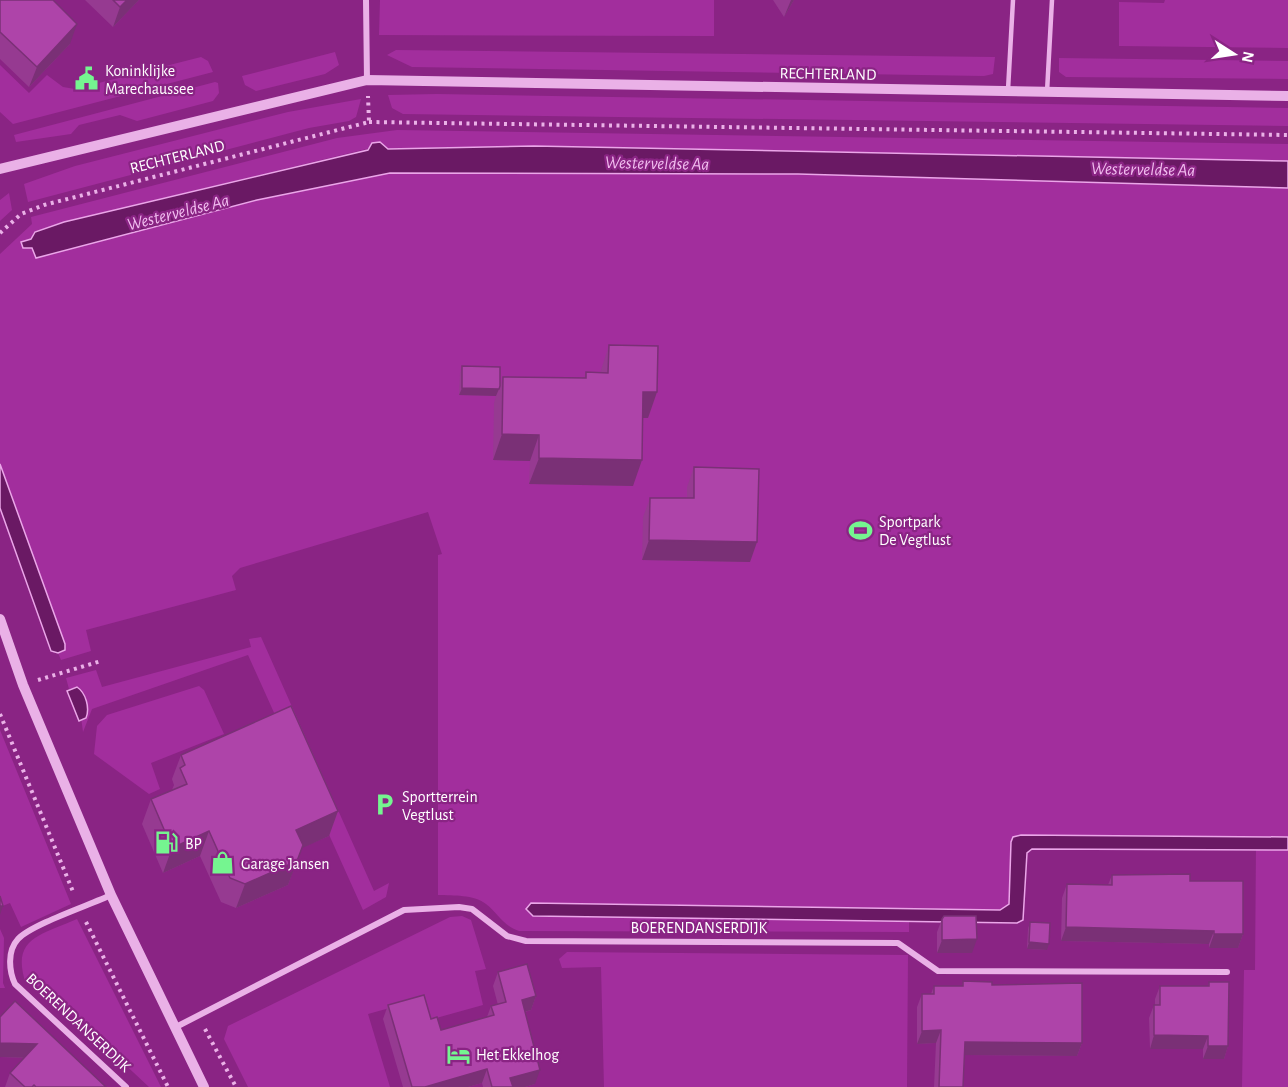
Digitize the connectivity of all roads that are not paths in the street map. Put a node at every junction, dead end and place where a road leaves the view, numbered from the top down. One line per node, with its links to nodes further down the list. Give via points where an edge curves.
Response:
1 (366, 0): 4 (street)
2 (1013, 0): 5 (lane)
3 (1052, 0): 6 (lane)
4 (367, 80): 5 (street, RECHTERLAND); 8 (street, RECHTERLAND)
5 (1008, 91): 6 (street, RECHTERLAND)
6 (1047, 92): 7 (street, RECHTERLAND)
7 (1288, 96)
8 (0, 169)
9 (0, 619): 10 (street, via 23,685)
10 (111, 895): 12 (street); 13 (street, BOERENDANSERDIJK, via 28,932 12,948 10,965 15,984)
11 (1227, 972): 12 (street, BOERENDANSERDIJK, via 938,971 898,943 526,941 507,936 484,916 459,907 404,910)
12 (174, 1028): 14 (street)
13 (126, 1087)
14 (204, 1087)

